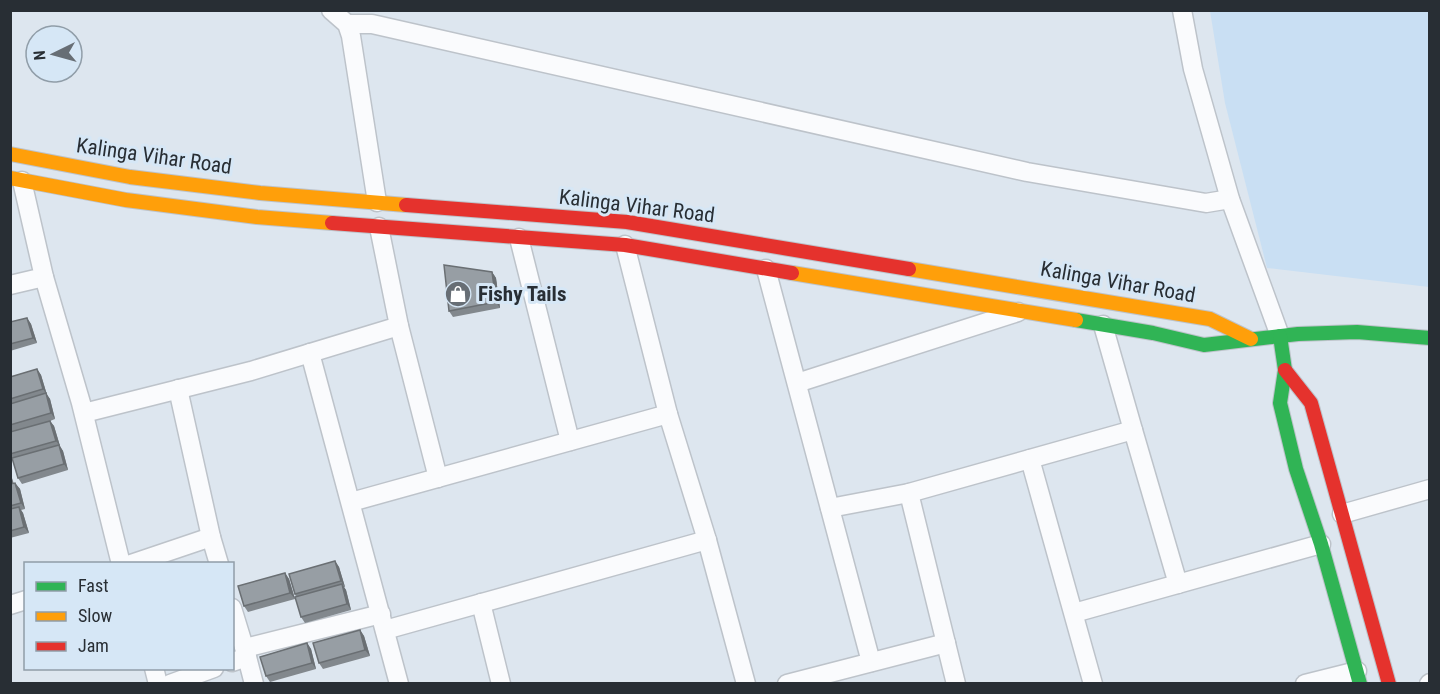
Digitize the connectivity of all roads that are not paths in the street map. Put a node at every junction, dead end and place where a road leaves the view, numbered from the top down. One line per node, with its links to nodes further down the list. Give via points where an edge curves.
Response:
1 (332, 10): 3 (street)
2 (1182, 10): 6 (street, via 1192,69)
3 (347, 24): 6 (street, via 372,24 1027,172 1206,203); 7 (street)
4 (10, 154): 7 (street, Kalinga Vihar Road, via 130,177)
5 (16, 179): 9 (street, Kalinga Vihar Road, via 126,200 257,217); 13 (street)
6 (1230, 199): 18 (street)
7 (377, 202): 8 (street, Kalinga Vihar Road)
8 (627, 222): 11 (street); 20 (street, Kalinga Vihar Road, via 1210,319)
9 (379, 227): 10 (street, Kalinga Vihar Road); 17 (street)
10 (519, 238): 11 (street, Kalinga Vihar Road); 28 (street)
11 (625, 245): 12 (street, Kalinga Vihar Road); 26 (street)
12 (766, 269): 15 (street, Kalinga Vihar Road); 23 (street)
13 (44, 277): 14 (street); 25 (street)
14 (10, 285)
15 (1020, 311): 16 (street, Kalinga Vihar Road); 23 (street)
16 (1103, 325): 20 (street, Kalinga Vihar Road, via 1204,345); 27 (street)
17 (399, 326): 21 (street); 30 (street)
18 (1280, 336): 19 (street, Kalinga Vihar Road, via 1357,332); 20 (street, Kalinga Vihar Road); 22 (street)
19 (1430, 338)
20 (1251, 339)
21 (310, 353): 24 (street); 33 (street)
22 (1285, 370): 35 (street, via 1311,403); 38 (street, via 1280,403 1296,469)
23 (797, 383): 34 (street)
24 (178, 389): 25 (street); 36 (street)
25 (84, 413): 39 (street)
26 (668, 414): 28 (street); 37 (street)
27 (1133, 430): 29 (street); 42 (street)
28 (570, 441): 30 (street)
29 (1030, 459): 32 (street); 44 (street)
30 (438, 478): 33 (street)
31 (1430, 489): 35 (street)
32 (909, 493): 34 (street); 47 (street)
33 (351, 502): 46 (street)
34 (830, 508): 49 (street)
35 (1342, 514): 61 (street)
36 (211, 537): 40 (street); 41 (street)
37 (707, 540): 43 (street); 56 (street)
38 (1321, 544): 42 (street); 51 (street)
39 (121, 562)
40 (137, 562)
41 (218, 562)
42 (1178, 584): 44 (street)
43 (481, 603): 46 (street); 55 (street)
44 (1074, 613): 59 (street)
45 (234, 618): 48 (street)
46 (383, 622): 48 (street); 54 (street)
47 (946, 643): 49 (street); 58 (street)
48 (242, 656): 53 (street)
49 (871, 662): 57 (street)
50 (211, 670): 52 (street)
51 (1359, 677): 60 (street)
52 (170, 684)
53 (254, 684)
54 (399, 684)
55 (501, 684)
56 (746, 684)
57 (787, 684)
58 (956, 684)
59 (1093, 684)
60 (1305, 684)
61 (1389, 684)

